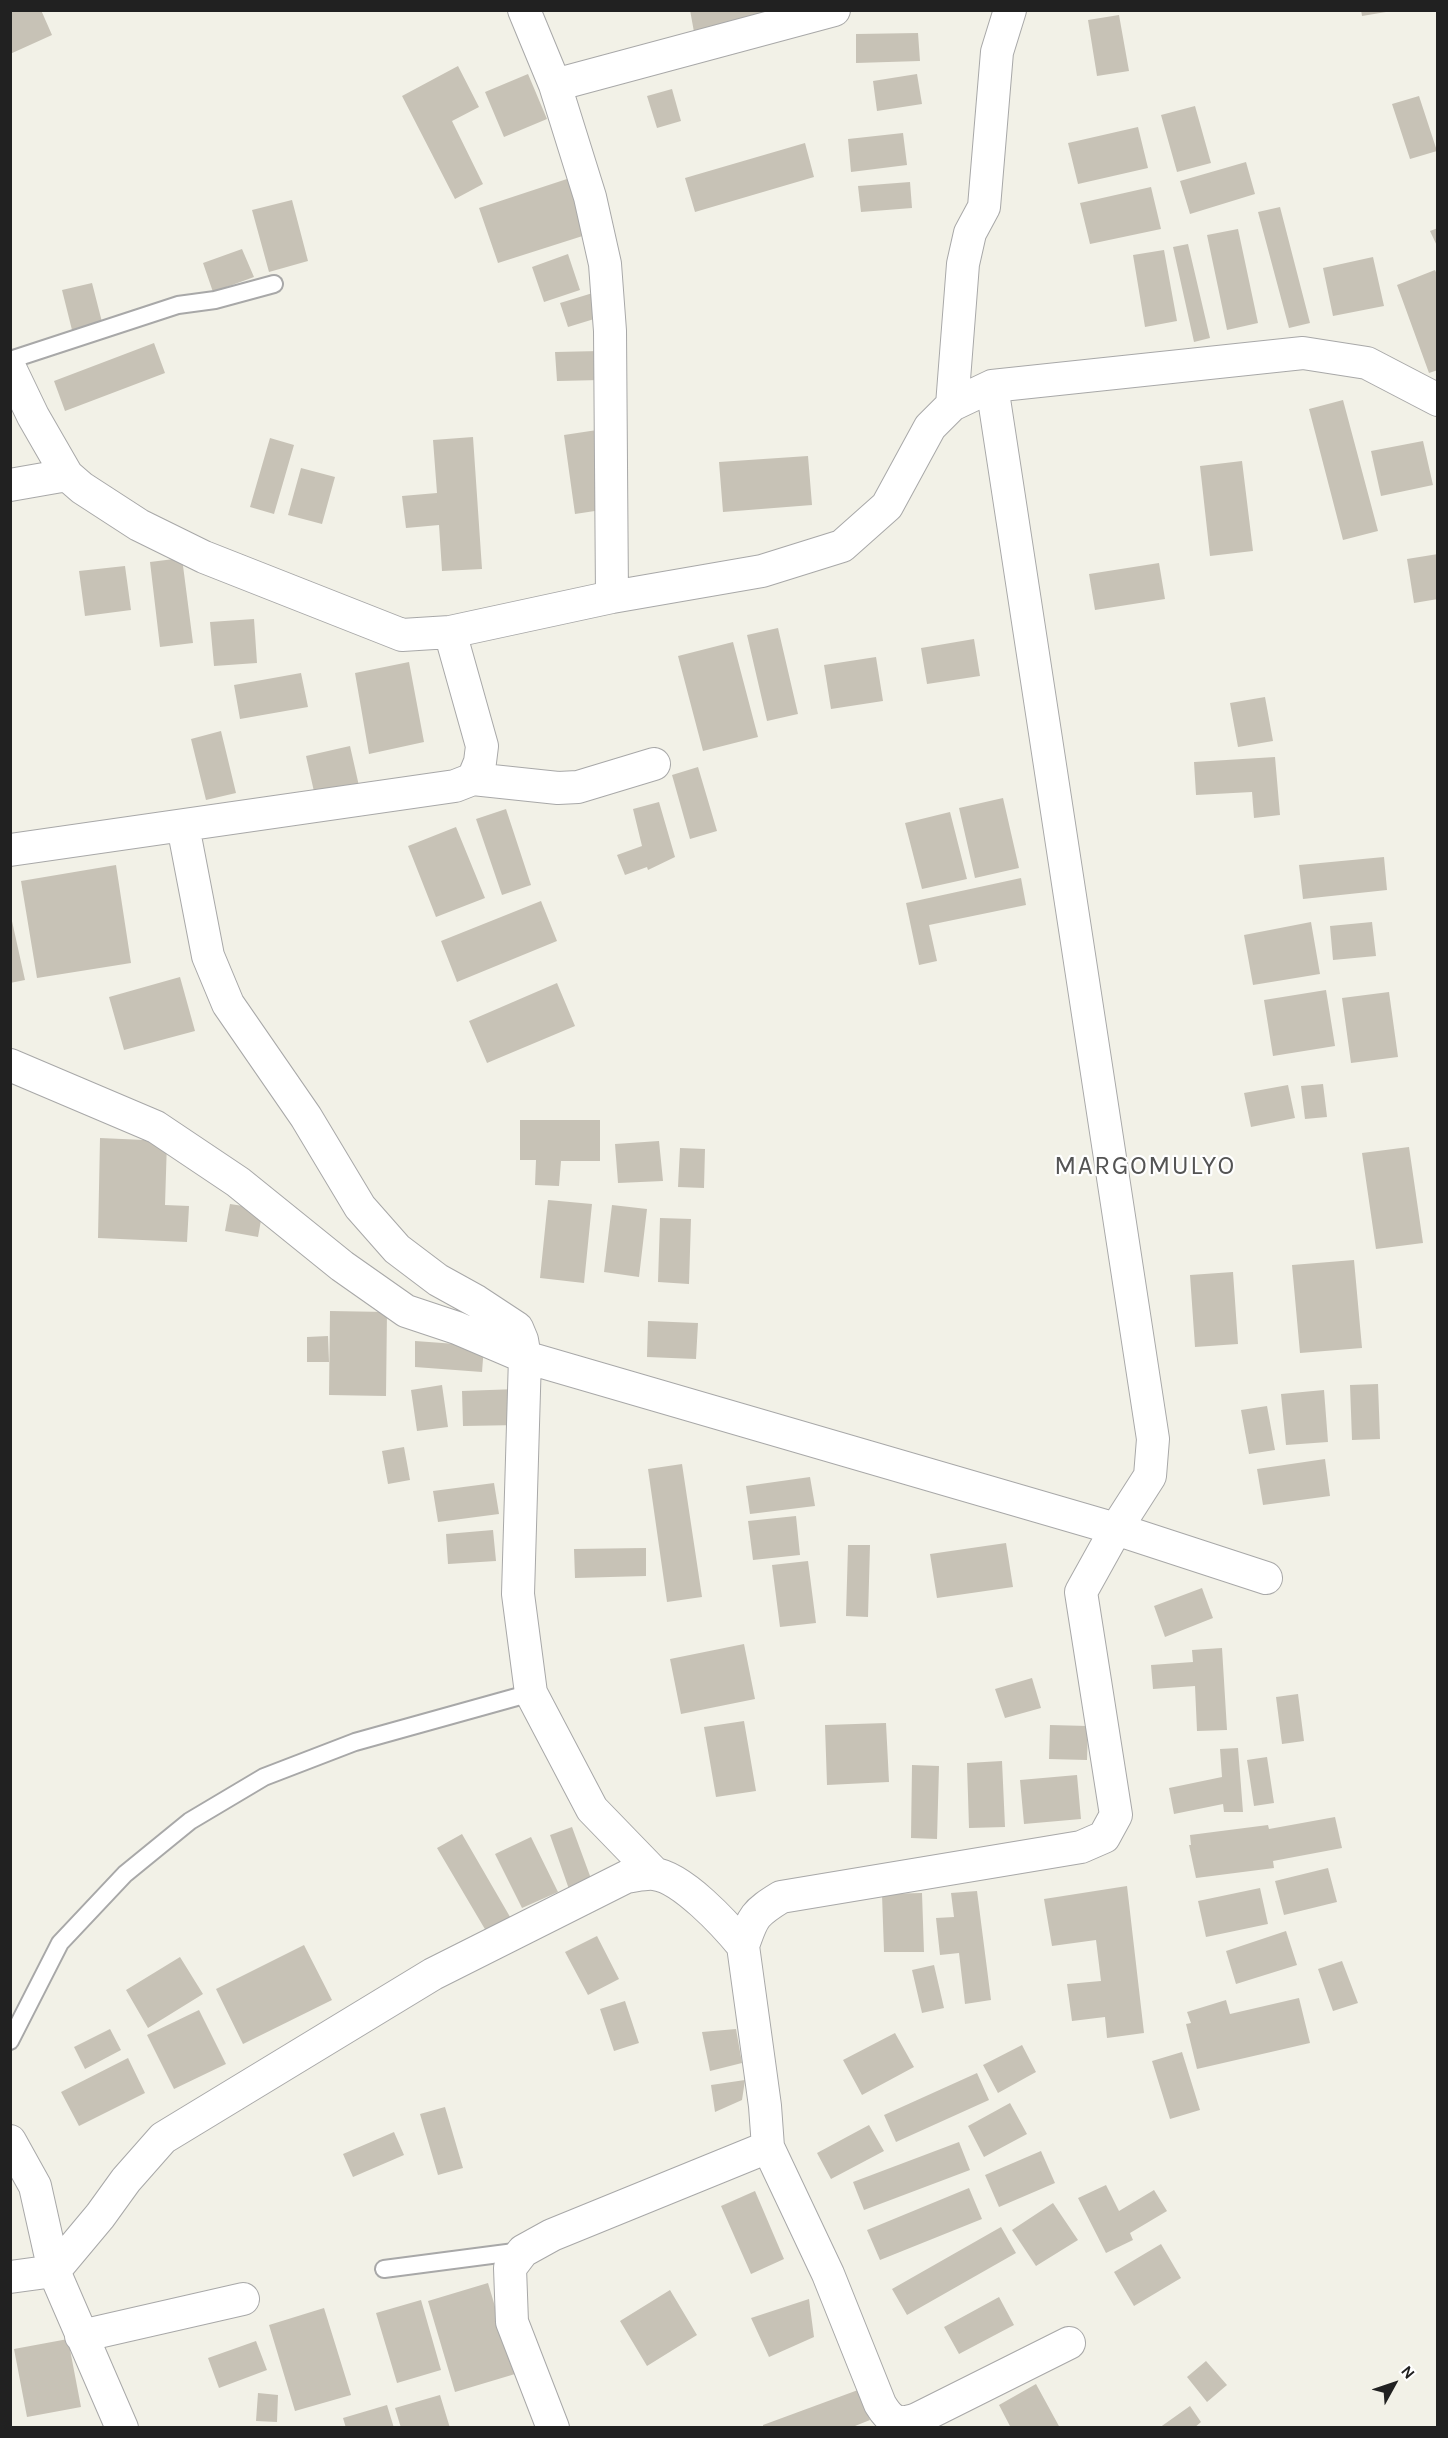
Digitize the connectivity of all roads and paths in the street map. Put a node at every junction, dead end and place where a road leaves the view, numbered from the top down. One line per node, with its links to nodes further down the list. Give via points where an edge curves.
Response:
1 (524, 10): 4 (street)
2 (834, 10): 4 (street)
3 (1010, 10): 10 (street, via 997,52 984,207 970,233 963,264)
4 (555, 85): 13 (street, via 590,197 604,264 610,331)
5 (274, 284): 6 (lane, via 215,300 178,305)
6 (10, 360)
7 (10, 368): 11 (street)
8 (992, 386): 9 (street, via 1303,353 1367,363); 10 (street); 21 (street, via 1153,1439 1150,1476)
9 (1437, 400)
10 (952, 405): 13 (street, via 930,427 887,506 842,546 762,571)
11 (66, 475): 12 (street); 14 (street, via 140,525 263,582 402,635)
12 (10, 485)
13 (612, 597): 14 (street)
14 (450, 632): 16 (street, via 483,746)
15 (654, 764): 16 (street, via 578,787)
16 (473, 778): 17 (street, via 455,786)
17 (183, 826): 18 (street); 20 (street, via 208,956 228,1004 306,1117 360,1207 397,1249 438,1280 517,1329)
18 (10, 850)
19 (10, 1065): 20 (street, via 156,1127 238,1182 342,1266 406,1311)
20 (525, 1357): 21 (street); 23 (street, via 518,1594)
21 (1116, 1529): 22 (street); 25 (street, via 1081,1592 1116,1815 1104,1837 1082,1847 781,1897 758,1911)
22 (1266, 1578)
23 (531, 1693): 24 (street, via 592,1809); 26 (lane, via 355,1742 264,1778 190,1821 125,1874 60,1944)
24 (655, 1874): 25 (street, via 680,1886 721,1919); 31 (street, via 626,1876 433,1974 163,2138)
25 (743, 1946): 28 (street)
26 (10, 2041)
27 (10, 2141): 31 (street, via 35,2186)
28 (768, 2147): 29 (street, via 552,2235); 35 (street, via 828,2274 889,2419 898,2423 917,2419)
29 (523, 2251): 30 (lane); 37 (street, via 510,2268 512,2322)
30 (384, 2269)
31 (54, 2271): 32 (street); 34 (street)
32 (10, 2277)
33 (243, 2300): 34 (street)
34 (81, 2336): 36 (street)
35 (1069, 2343)
36 (122, 2427)
37 (553, 2427)

